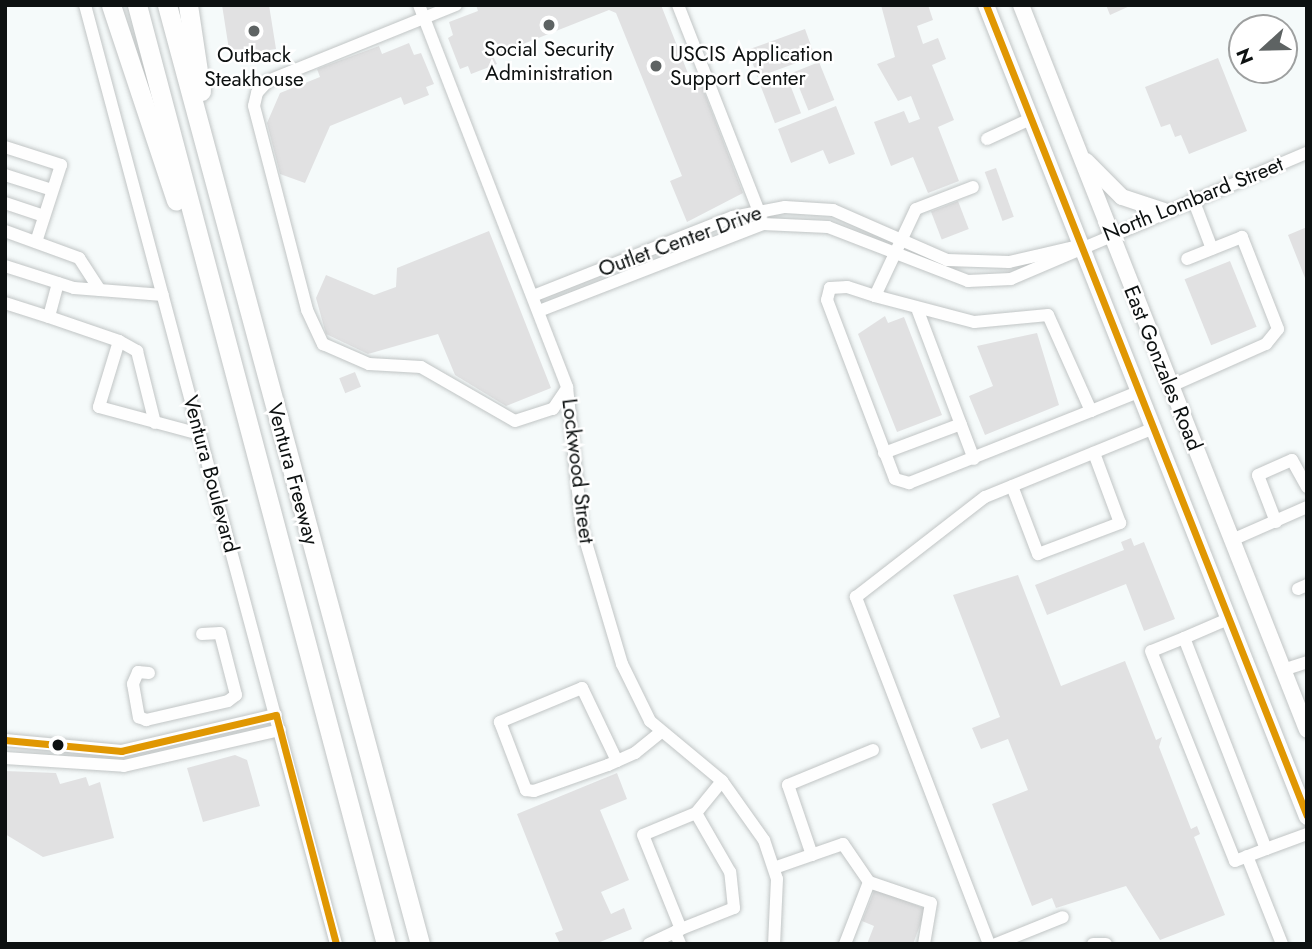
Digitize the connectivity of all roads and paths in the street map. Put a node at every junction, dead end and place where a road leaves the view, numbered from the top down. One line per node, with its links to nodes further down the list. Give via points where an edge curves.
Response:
1 (85, 5): 39 (street, Ventura Boulevard)
2 (111, 5): 22 (highway)
3 (123, 5): 22 (highway)
4 (137, 5): 47 (highway, Ventura Freeway)
5 (167, 5): 18 (highway, Ventura Freeway)
6 (188, 5): 18 (highway)
7 (456, 5): 11 (street)
8 (678, 5): 24 (street)
9 (986, 5): 12 (main road, East Gonzales Road)
10 (1021, 5): 16 (main road, East Gonzales Road)
11 (421, 11): 40 (street, Lockwood Street); 49 (street, via 268,81 257,93 254,106 316,337 369,364 421,366 514,421 553,409 564,401)
12 (1030, 120): 13 (street); 32 (main road, East Gonzales Road)
13 (987, 139)
14 (5, 147): 20 (street, via 61,164)
15 (1307, 153): 21 (street, North Lombard Street)
16 (1079, 154): 25 (main road, via 1122,197); 29 (main road, East Gonzales Road)
17 (5, 175): 20 (street)
18 (215, 182): 91 (highway, Ventura Freeway)
19 (974, 187): 31 (street, via 916,209)
20 (52, 190): 26 (street)
21 (1193, 199): 25 (street, North Lombard Street); 33 (street)
22 (176, 200): 47 (highway)
23 (5, 203): 26 (street)
24 (759, 210): 27 (street); 31 (street, Outlet Center Drive, via 833,211); 40 (street, Outlet Center Drive)
25 (1164, 211): 29 (street, North Lombard Street)
26 (44, 216): 30 (street)
27 (763, 224): 34 (street, Outlet Center Drive, via 828,227); 43 (street, Outlet Center Drive)
28 (5, 232): 30 (street)
29 (1110, 233): 32 (street, North Lombard Street); 48 (main road, East Gonzales Road)
30 (36, 242): 38 (street, via 79,258)
31 (903, 242): 32 (street, Outlet Center Drive, via 947,260 989,264); 34 (street)
32 (1079, 246): 34 (street, Outlet Center Drive, via 1059,264 989,282 944,275); 50 (main road, East Gonzales Road)
33 (1212, 249): 35 (street); 48 (street, via 1242,237 1276,336)
34 (895, 255): 41 (street)
35 (1187, 259)
36 (5, 266): 37 (street)
37 (58, 283): 38 (street); 45 (street)
38 (100, 290): 39 (street)
39 (163, 295): 55 (street, Ventura Boulevard)
40 (533, 296): 43 (street, Lockwood Street)
41 (876, 296): 44 (street); 56 (street, via 847,287 831,288 827,300)
42 (5, 303): 45 (street)
43 (539, 311): 49 (street, Lockwood Street)
44 (918, 311): 51 (street, via 984,322 1048,315); 53 (street)
45 (49, 317): 46 (street)
46 (119, 341): 52 (street, via 137,351); 52 (street, via 99,407)
47 (237, 382): 90 (highway, Ventura Freeway)
48 (1171, 386): 63 (main road, East Gonzales Road)
49 (568, 387): 73 (street, Lockwood Street, via 582,529 626,674)
50 (1138, 392): 51 (street); 54 (main road, East Gonzales Road)
51 (1091, 411): 58 (street)
52 (155, 424): 55 (street)
53 (961, 424): 56 (street); 58 (street)
54 (1152, 429): 57 (street); 64 (main road, East Gonzales Road)
55 (200, 434): 70 (street, Ventura Boulevard)
56 (884, 453): 58 (street, via 895,479 909,483)
57 (1094, 453): 59 (street); 59 (street, via 1120,523 1038,554)
58 (974, 459)
59 (1012, 486): 96 (street, via 985,497 856,597)
60 (1307, 487): 62 (street, via 1292,460 1258,475)
61 (1307, 507): 62 (street)
62 (1276, 522): 63 (street)
63 (1232, 540): 68 (main road, East Gonzales Road)
64 (1228, 619): 66 (street); 80 (main road, East Gonzales Road)
65 (202, 634): 69 (street, via 220,633 236,695 228,701 146,720 139,717 132,684 138,672)
66 (1184, 638): 82 (street); 84 (street, via 1151,651 1235,861)
67 (1307, 662): 68 (street)
68 (1283, 670): 72 (main road, East Gonzales Road)
69 (149, 673)
70 (276, 715): 71 (street, Ventura Boulevard); 74 (street, via 121,751)
71 (280, 730): 76 (street, via 124,765); 89 (street, Ventura Boulevard)
72 (1307, 730)
73 (661, 733): 77 (street); 78 (street, Lockwood Street)
74 (5, 740)
75 (873, 750): 83 (street, via 788,785)
76 (5, 758)
77 (617, 761): 77 (street, via 526,790 500,722 582,688)
78 (722, 782): 79 (street); 85 (street, Lockwood Street, via 752,819)
79 (696, 813): 88 (street, via 643,835); 88 (street, via 730,872 734,908)
80 (1307, 817)
81 (1307, 834): 82 (street)
82 (1266, 849): 84 (street)
83 (812, 855): 85 (street); 86 (street, via 843,844)
84 (1247, 856): 100 (street)
85 (774, 868): 93 (street, Lockwood Street, via 779,903)
86 (869, 882): 94 (street); 95 (street, via 931,903)
87 (1063, 917): 97 (street)
88 (679, 935): 92 (street)
89 (336, 944)
90 (386, 944)
91 (420, 944)
92 (649, 944)
93 (774, 944)
94 (845, 944)
95 (924, 944)
96 (989, 944)
97 (996, 944)
98 (1093, 944): 99 (street)
99 (1106, 944)
100 (1282, 944)

